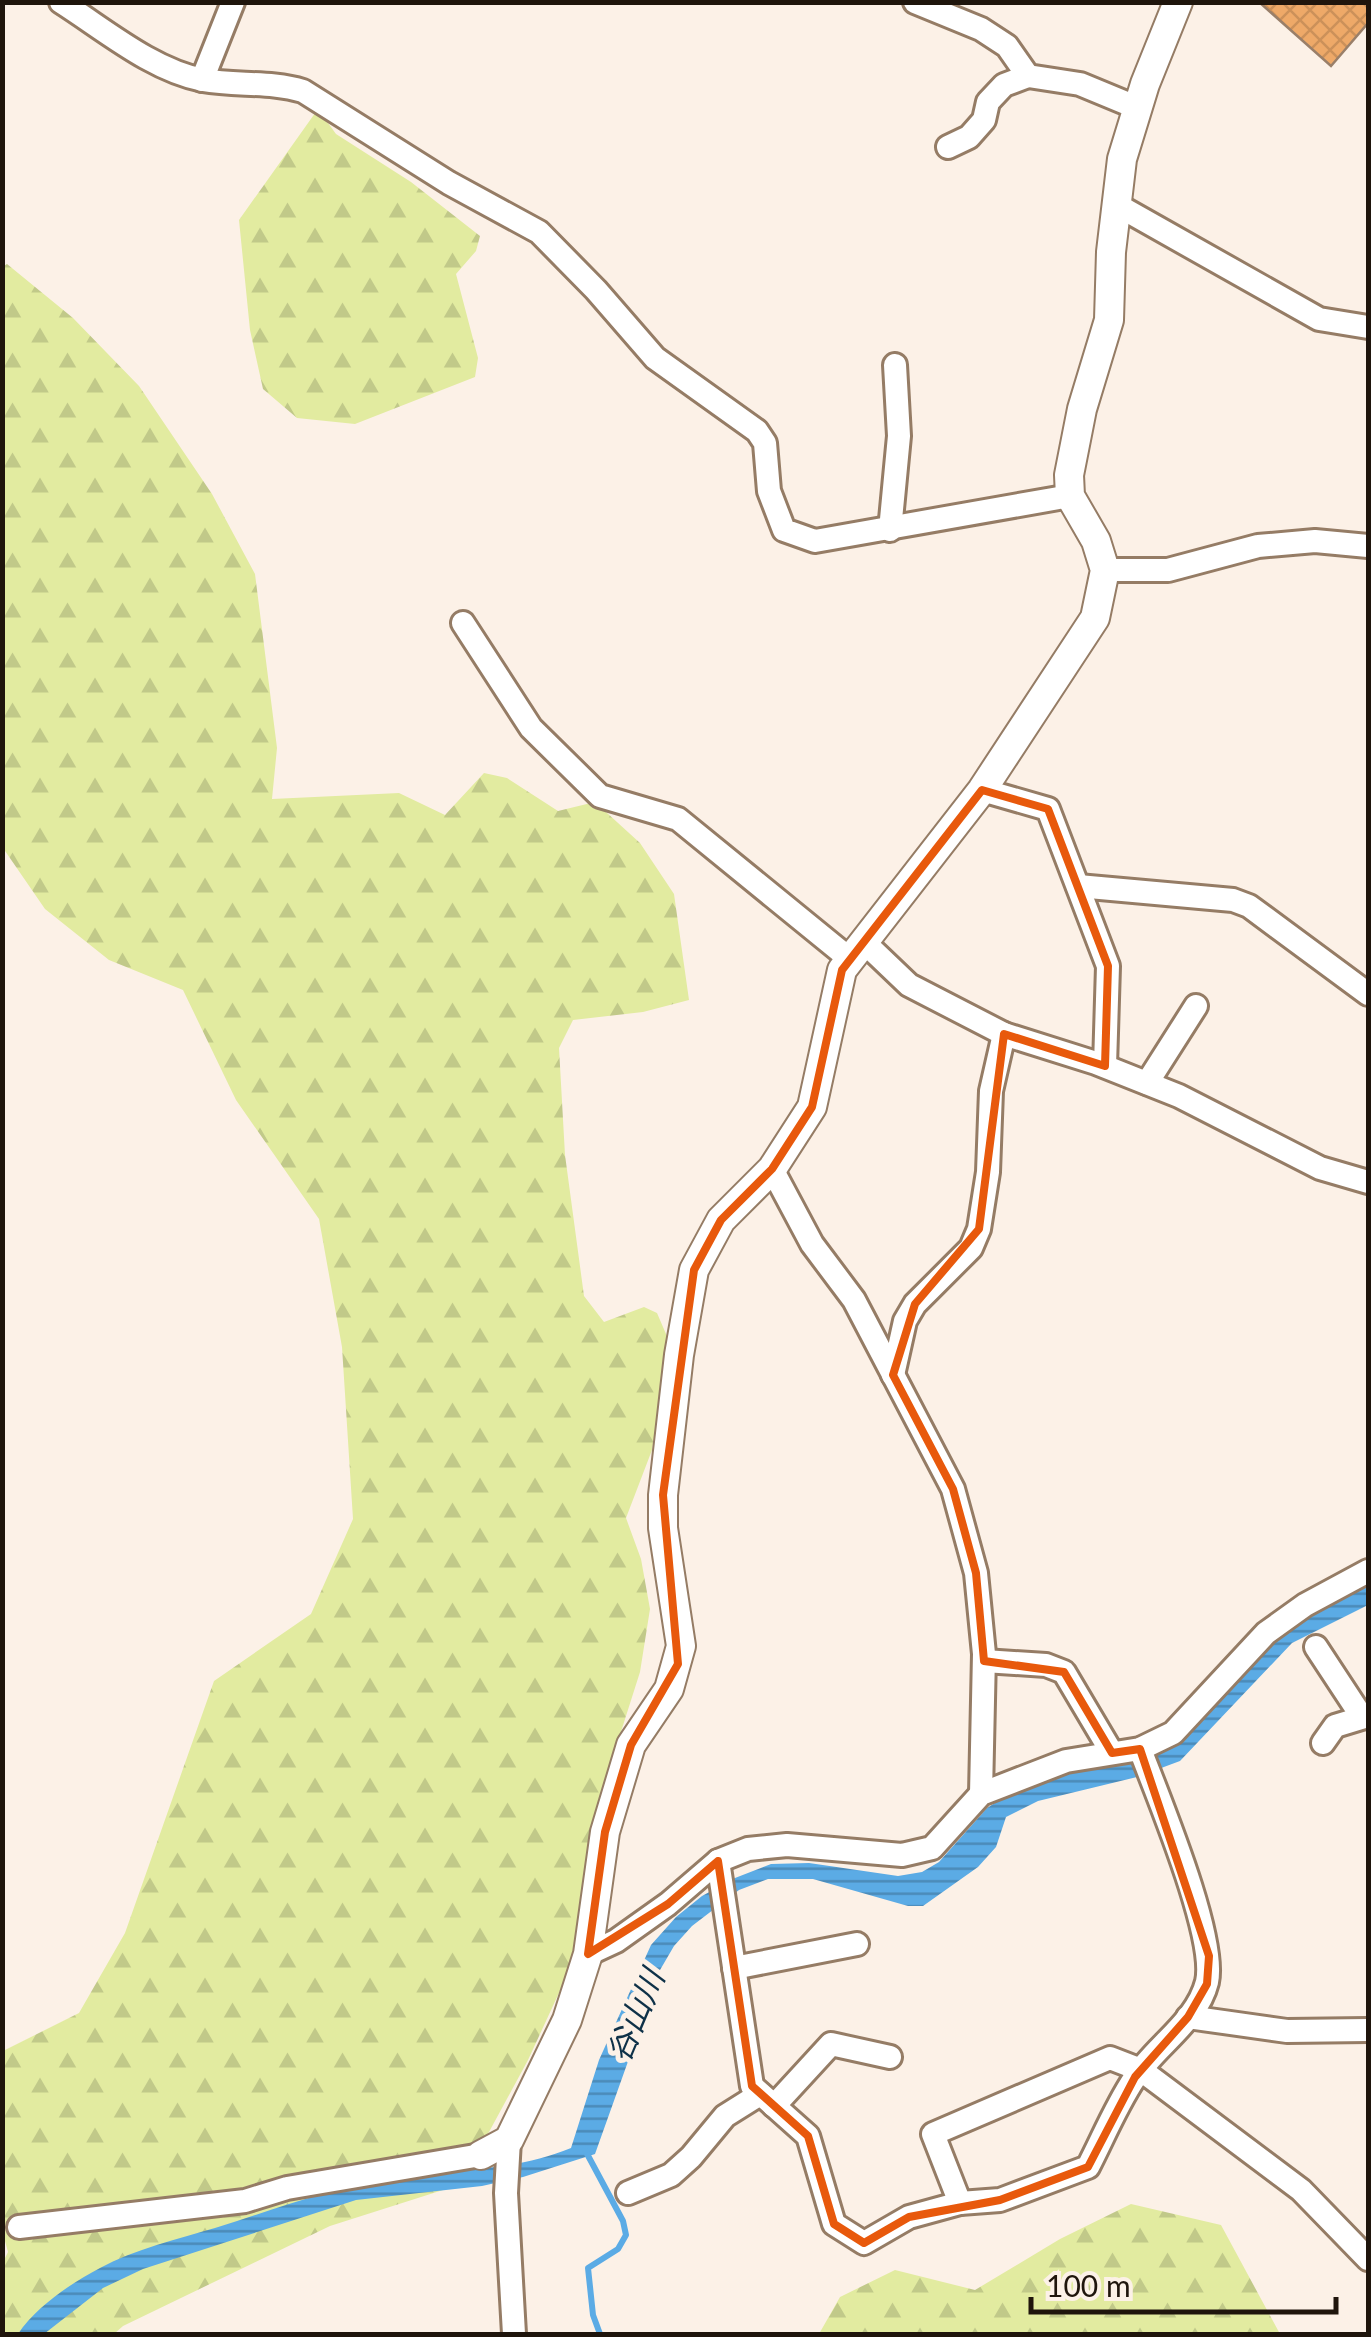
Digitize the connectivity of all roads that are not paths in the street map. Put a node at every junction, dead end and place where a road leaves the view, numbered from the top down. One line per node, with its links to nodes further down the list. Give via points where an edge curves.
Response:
1 (62, 2): 6 (street, via 168,70)
2 (232, 2): 6 (street)
3 (915, 2): 5 (street, via 1008,46)
4 (1178, 2): 7 (street)
5 (1028, 76): 7 (street, via 1080,84); 8 (street, via 1004,85 969,137)
6 (202, 80): 13 (street, via 303,90 539,232 655,358 757,431 784,530 814,542)
7 (1138, 108): 9 (street)
8 (948, 147)
9 (1117, 205): 10 (street, via 1319,318); 12 (street, via 1109,320 1082,409)
10 (1368, 327)
11 (896, 364): 13 (street)
12 (1070, 496): 13 (street); 15 (street)
13 (890, 530)
14 (1368, 546): 15 (street, via 1277,544 1168,570)
15 (1105, 570): 17 (street, via 1095,618)
16 (462, 623): 19 (street, via 531,728 600,796 678,818)
17 (982, 790): 18 (street, via 1048,809); 19 (street)
18 (1078, 886): 20 (street, via 1250,906); 23 (street, via 1108,966)
19 (858, 952): 22 (street); 25 (street, via 842,970 812,1107)
20 (1368, 994)
21 (1196, 1006): 24 (street)
22 (1004, 1034): 23 (street); 27 (street, via 991,1091 980,1230 905,1320)
23 (1105, 1066): 24 (street)
24 (1147, 1083): 26 (street, via 1320,1168)
25 (772, 1169): 27 (street); 38 (street, via 721,1220 694,1270 662,1495 681,1646 669,1689 631,1745 605,1832)
26 (1368, 1182)
27 (893, 1374): 30 (street, via 952,1489 976,1574)
28 (1368, 1571): 33 (street, via 1266,1633 1173,1732)
29 (1316, 1648): 31 (street)
30 (984, 1661): 34 (street, via 1064,1672); 35 (street)
31 (1365, 1716): 32 (street, via 1335,1726)
32 (1323, 1742)
33 (1140, 1749): 34 (street); 40 (street, via 1209,1956 1206,1984)
34 (1112, 1753): 35 (street, via 1066,1761)
35 (982, 1794): 36 (street, via 932,1848 917,1852 880,1856 787,1845 748,1848)
36 (718, 1861): 38 (street, via 668,1904); 39 (street)
37 (857, 1944): 39 (street)
38 (588, 1954): 45 (street, via 567,2020)
39 (734, 1968): 44 (street, via 752,2086)
40 (1188, 2018): 41 (street, via 1287,2031); 43 (street)
41 (1368, 2030)
42 (890, 2057): 44 (street, via 831,2044)
43 (1141, 2070): 47 (street, via 1088,2167 1000,2200); 47 (street, via 1110,2058 934,2134); 49 (street, via 1301,2190)
44 (767, 2100): 46 (street, via 724,2116 671,2175); 47 (street, via 808,2136 834,2224 864,2243 909,2217)
45 (499, 2152): 48 (street, via 246,2200); 50 (street)
46 (628, 2193)
47 (960, 2203)
48 (19, 2228)
49 (1368, 2259)
50 (514, 2334)

